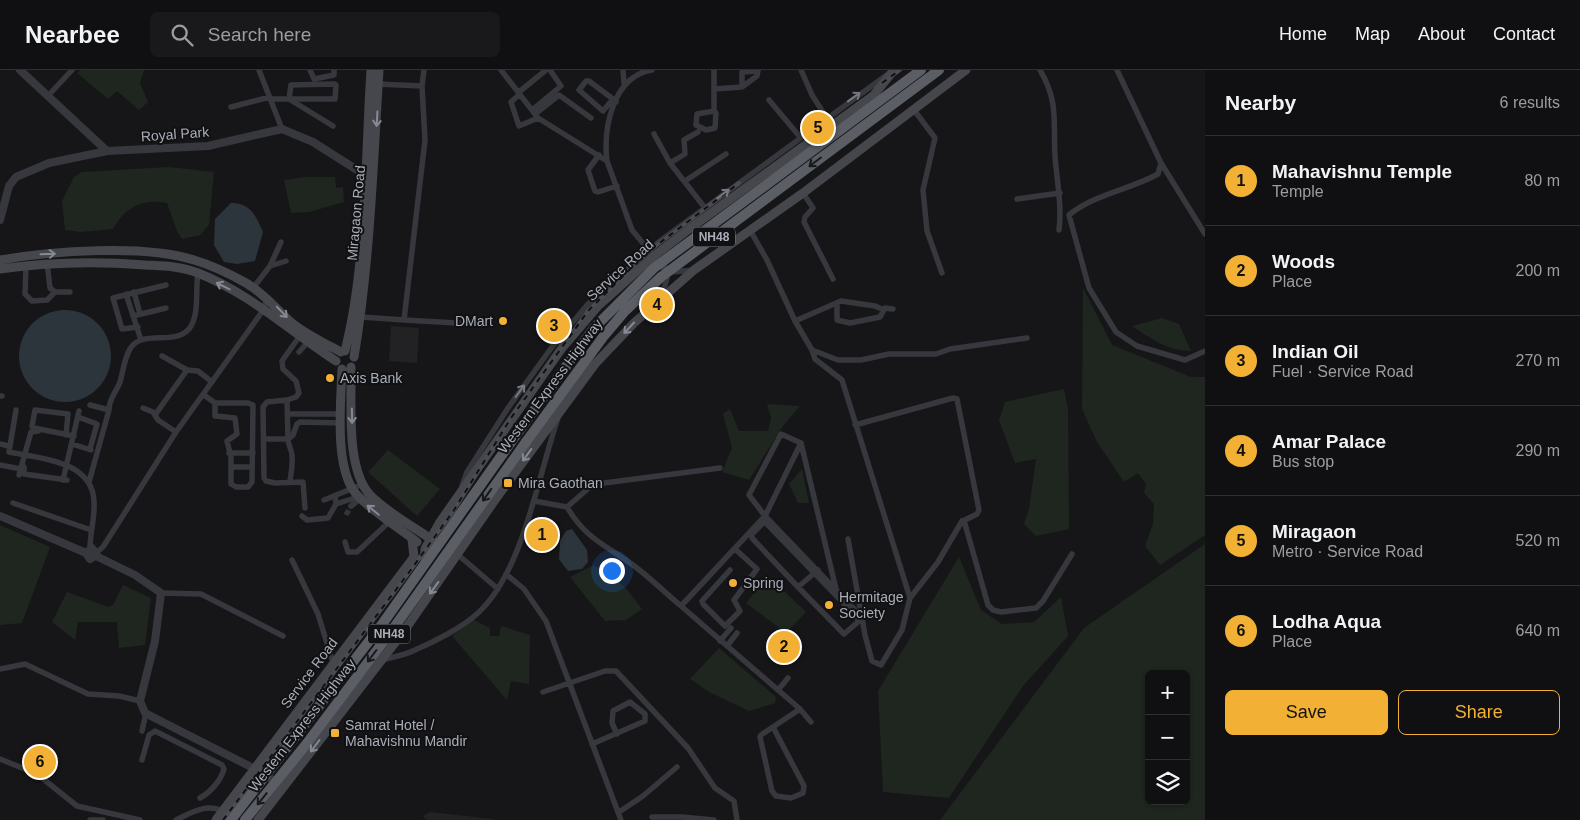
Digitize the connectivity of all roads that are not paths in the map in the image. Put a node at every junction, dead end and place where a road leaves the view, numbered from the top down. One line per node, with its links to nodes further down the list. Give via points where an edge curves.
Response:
1 (20, 70): 28 (street)
2 (259, 70): 29 (street)
3 (310, 70): 4 (street, via 314,79 334,75)
4 (334, 70)
5 (371, 70): 23 (main road, Miragaon Road)
6 (379, 70): 23 (main road, Miragaon Road)
7 (424, 70): 24 (street)
8 (501, 70): 27 (street)
9 (548, 70): 27 (street); 36 (street, via 561,86)
10 (623, 70): 22 (street)
11 (652, 70): 22 (street)
12 (714, 70): 26 (street)
13 (801, 70): 37 (street)
14 (894, 70): 37 (street, one-way to 14); 40 (main road, Service Road, via 873,96)
15 (921, 70): 164 (highway, Western Express Highway / NH48, bridge, via 654,268 617,303 594,328)
16 (938, 70): 168 (highway, Western Express Highway / NH48, one-way to 168, bridge, via 661,277 626,311 603,337 526,442)
17 (966, 70): 34 (main road)
18 (1040, 70): 56 (street, via 1051,88)
19 (1117, 70): 51 (street)
20 (69, 71): 28 (street)
21 (758, 71): 25 (street, via 757,76); 25 (street, via 742,72)
22 (624, 83): 31 (street)
23 (374, 84): 24 (street); 52 (main road, Miragaon Road)
24 (422, 86): 94 (street, via 425,140)
25 (742, 87): 26 (street)
26 (714, 89): 35 (street)
27 (520, 93): 36 (street); 36 (street, via 511,102 519,126)
28 (47, 97): 46 (street)
29 (270, 98): 30 (street); 33 (street); 41 (street)
30 (290, 99): 30 (street, via 291,86 336,85 335,99); 39 (street)
31 (615, 100): 31 (street, via 587,81 579,90 603,110); 49 (street, via 605,132)
32 (769, 100): 44 (street)
33 (231, 107)
34 (914, 110): 55 (main road); 75 (street, via 935,138 923,190 926,232)
35 (714, 111)
36 (535, 114): 38 (street, via 559,95); 48 (street)
37 (826, 117): 40 (street); 44 (street)
38 (591, 118)
39 (333, 126)
40 (832, 126): 45 (main road, Service Road)
41 (282, 129): 46 (street, Royal Park, via 208,146); 52 (street, via 313,142)
42 (698, 132): 50 (street, via 684,140 685,154)
43 (654, 134): 50 (street)
44 (800, 137): 45 (street)
45 (791, 149): 58 (street, one-way to 45); 60 (main road, Service Road)
46 (107, 151): 59 (street, Royal Park, via 49,163 16,177 9,186)
47 (726, 154): 53 (street)
48 (599, 155): 49 (street); 54 (street, via 588,170 595,191)
49 (607, 161): 54 (street)
50 (670, 162): 53 (street)
51 (1160, 163): 63 (street); 102 (street, via 1158,174 1144,182 1083,203 1069,215 1089,288 1116,332 1137,346 1185,360)
52 (369, 176): 93 (main road, Miragaon Road); 104 (main road, Miragaon Road, via 353,319)
53 (685, 181): 58 (street)
54 (617, 186): 65 (street, via 632,230)
55 (803, 193): 61 (main road); 77 (street, via 813,208 804,222)
56 (1060, 193): 57 (street); 62 (street)
57 (1016, 199)
58 (705, 208): 60 (street)
59 (0, 220)
60 (686, 226): 65 (main road, Service Road)
61 (750, 230): 74 (main road); 95 (street)
62 (1059, 230)
63 (1205, 234)
64 (281, 242): 71 (street)
65 (651, 253): 72 (street); 160 (main road, Service Road, one-way to 65, via 549,360)
66 (0, 260): 70 (main road, one-way to 70, via 41,254 110,251 171,255)
67 (286, 261): 71 (street)
68 (47, 263): 69 (main road); 76 (main road, via 86,261 171,266); 80 (street, via 49,286)
69 (26, 266): 73 (main road); 80 (street, via 25,293 32,301 47,300)
70 (211, 266): 76 (main road); 79 (main road)
71 (270, 266): 79 (street)
72 (663, 266): 74 (street, via 672,272); 84 (street, via 667,280)
73 (0, 269)
74 (694, 270): 84 (main road)
75 (942, 273)
76 (202, 275): 88 (main road, one-way to 76); 99 (street, via 190,328 176,336)
77 (833, 278)
78 (166, 285): 82 (street)
79 (253, 288): 85 (main road)
80 (55, 292): 81 (street)
81 (70, 292)
82 (134, 292): 83 (street); 91 (street)
83 (126, 294): 92 (street); 97 (street, via 113,300 122,329)
84 (662, 296): 119 (main road, one-way to 119, via 595,364)
85 (267, 297): 88 (street); 104 (main road, one-way to 104, via 291,322)
86 (837, 303): 90 (street, via 844,301); 90 (street, via 837,320 846,324 880,318); 95 (street)
87 (166, 308): 91 (street)
88 (264, 309): 100 (main road); 111 (street)
89 (893, 309): 90 (street, via 886,307)
90 (884, 310)
91 (140, 314): 92 (street)
92 (133, 316): 97 (street)
93 (361, 317): 94 (street); 106 (main road, Miragaon Road)
94 (404, 320): 96 (street)
95 (795, 321): 101 (street)
96 (474, 324)
97 (138, 327): 99 (street)
98 (1027, 338): 101 (street, via 950,349 936,354 889,354 861,360 838,360)
99 (141, 340): 118 (street, via 130,348 117,389 109,402)
100 (303, 340): 103 (street); 107 (main road); 113 (street, via 282,361 283,369 296,381 300,393)
101 (812, 350): 123 (street, via 816,360 840,377)
102 (1205, 351)
103 (299, 352)
104 (343, 352): 106 (main road); 107 (main road)
105 (162, 356): 110 (street)
106 (354, 357): 108 (main road)
107 (336, 361): 109 (main road)
108 (352, 368): 109 (main road); 144 (main road, one-way to 144, via 352,434)
109 (342, 369): 122 (main road)
110 (187, 370): 111 (street, via 198,371); 121 (street)
111 (212, 382): 112 (street)
112 (204, 395): 114 (street); 124 (street)
113 (287, 400): 120 (street); 128 (street, via 264,404)
114 (215, 404): 134 (street, via 216,416 235,418 237,434 228,441); 135 (street, via 253,405)
115 (90, 405): 118 (street)
116 (143, 408): 121 (street)
117 (16, 410): 131 (street)
118 (109, 410): 133 (street)
119 (560, 411): 148 (street); 168 (main road, one-way to 168)
120 (288, 414): 122 (street); 126 (street)
121 (155, 415): 124 (street)
122 (341, 419): 126 (street, via 300,422); 145 (main road, via 345,468)
123 (855, 425): 157 (street, via 957,399 979,510); 179 (street)
124 (176, 432): 167 (street, via 103,547)
125 (66, 435): 125 (street, via 33,428 35,410 68,414); 127 (street)
126 (288, 439): 128 (street); 143 (street, via 293,470)
127 (73, 440): 132 (street); 132 (street, via 79,414 97,424); 136 (street, via 33,430); 137 (street)
128 (264, 440): 143 (street, via 264,478 275,484)
129 (801, 443): 156 (street); 156 (street, via 780,434 749,494); 177 (street)
130 (0, 444): 131 (street)
131 (8, 448): 136 (street)
132 (90, 450): 133 (street)
133 (97, 452): 142 (street)
134 (229, 453): 135 (street); 139 (street)
135 (253, 453): 140 (street)
136 (25, 455): 137 (street); 137 (street, via 23,474 65,480); 138 (street, via 20,472)
137 (67, 464): 142 (street)
138 (0, 465)
139 (231, 467): 140 (street); 140 (street, via 231,484 236,487 251,485)
140 (252, 467)
141 (720, 468): 153 (street, via 604,483 590,488)
142 (89, 482): 159 (street, via 94,501)
143 (290, 482): 152 (street, via 304,484)
144 (363, 484): 145 (street); 160 (main road, via 371,496)
145 (357, 495): 146 (street); 150 (street); 151 (street); 158 (main road, one-way to 145)
146 (335, 496): 147 (street); 150 (street)
147 (324, 500)
148 (534, 501): 153 (street); 174 (street)
149 (13, 503): 159 (street)
150 (336, 504): 155 (street, via 325,520 307,520)
151 (351, 506)
152 (305, 508)
153 (567, 508): 180 (street, via 591,538 638,569)
154 (0, 516): 167 (street)
155 (302, 516)
156 (765, 516): 166 (street); 173 (street)
157 (963, 521): 169 (street, via 988,605 998,611 1030,609 1040,605); 179 (street, via 938,562)
158 (389, 522): 161 (main road); 163 (street, via 357,552 348,552)
159 (91, 530): 167 (street)
160 (429, 538): 164 (main road); 165 (main road, Service Road)
161 (412, 539): 165 (main road); 188 (main road, Service Road, via 414,557)
162 (848, 539): 181 (street)
163 (345, 542)
164 (438, 545): 171 (highway, Western Express Highway / NH48)
165 (425, 549): 171 (main road, Service Road)
166 (735, 549): 172 (street, via 757,569 734,600 740,611 725,626 702,601); 180 (street)
167 (92, 552): 178 (street, via 135,575)
168 (454, 552): 176 (street); 187 (main road, one-way to 187); 209 (highway, Western Express Highway / NH48, one-way to 209)
169 (1072, 554)
170 (292, 560): 188 (street, via 318,614)
171 (425, 562): 208 (highway, Western Express Highway / NH48)
172 (730, 570)
173 (816, 572): 175 (street); 175 (street, via 859,620 846,633 842,633); 175 (street, via 763,523 752,538); 177 (street)
174 (506, 574): 176 (street); 191 (street, via 538,607)
175 (798, 587)
176 (498, 589): 187 (street, via 466,622 414,651)
177 (836, 589): 181 (street, via 854,610)
178 (160, 593): 184 (street, via 200,594); 194 (street, via 155,641)
179 (910, 598): 181 (street, via 902,630 880,665 872,661)
180 (681, 606): 185 (street)
181 (862, 614)
182 (731, 628): 185 (street)
183 (737, 634): 186 (street)
184 (283, 636)
185 (720, 641): 186 (street)
186 (727, 646): 192 (street)
187 (380, 661): 221 (main road, one-way to 221)
188 (333, 663): 207 (main road, Service Road)
189 (0, 669): 194 (street, via 24,664 88,694)
190 (788, 678): 192 (street)
191 (569, 684): 193 (street); 202 (street); 224 (street, via 605,671 616,671 688,748 715,788 734,801)
192 (778, 690): 195 (street)
193 (544, 692)
194 (140, 700): 196 (street)
195 (800, 709): 197 (street); 198 (street)
196 (146, 713): 199 (street); 201 (street)
197 (811, 722)
198 (773, 727): 198 (street, via 760,738 766,771 772,792 776,796 791,798 803,793 804,786)
199 (142, 731)
200 (617, 734): 200 (street, via 645,721 645,714 633,703 626,702 613,711 612,723); 202 (street)
201 (193, 738): 203 (street); 207 (street)
202 (592, 744): 212 (street)
203 (188, 748): 205 (street, via 155,731 149,735); 210 (street, via 224,769 212,789)
204 (0, 759): 216 (street, via 37,774 77,806)
205 (142, 760)
206 (677, 767): 212 (street)
207 (255, 769): 208 (street); 211 (main road, Service Road)
208 (266, 776): 209 (street); 219 (highway, Western Express Highway / NH48)
209 (276, 782): 220 (highway, Western Express Highway / NH48, one-way to 220)
210 (200, 798)
211 (222, 811): 217 (street, via 208,808); 218 (main road, Service Road)
212 (619, 812): 222 (street)
213 (652, 818): 223 (street)
214 (90, 820): 215 (street)
215 (103, 820)
216 (140, 820)
217 (176, 820)
218 (216, 820)
219 (231, 820)
220 (245, 820)
221 (258, 820)
222 (621, 820)
223 (714, 820)
224 (737, 820)

